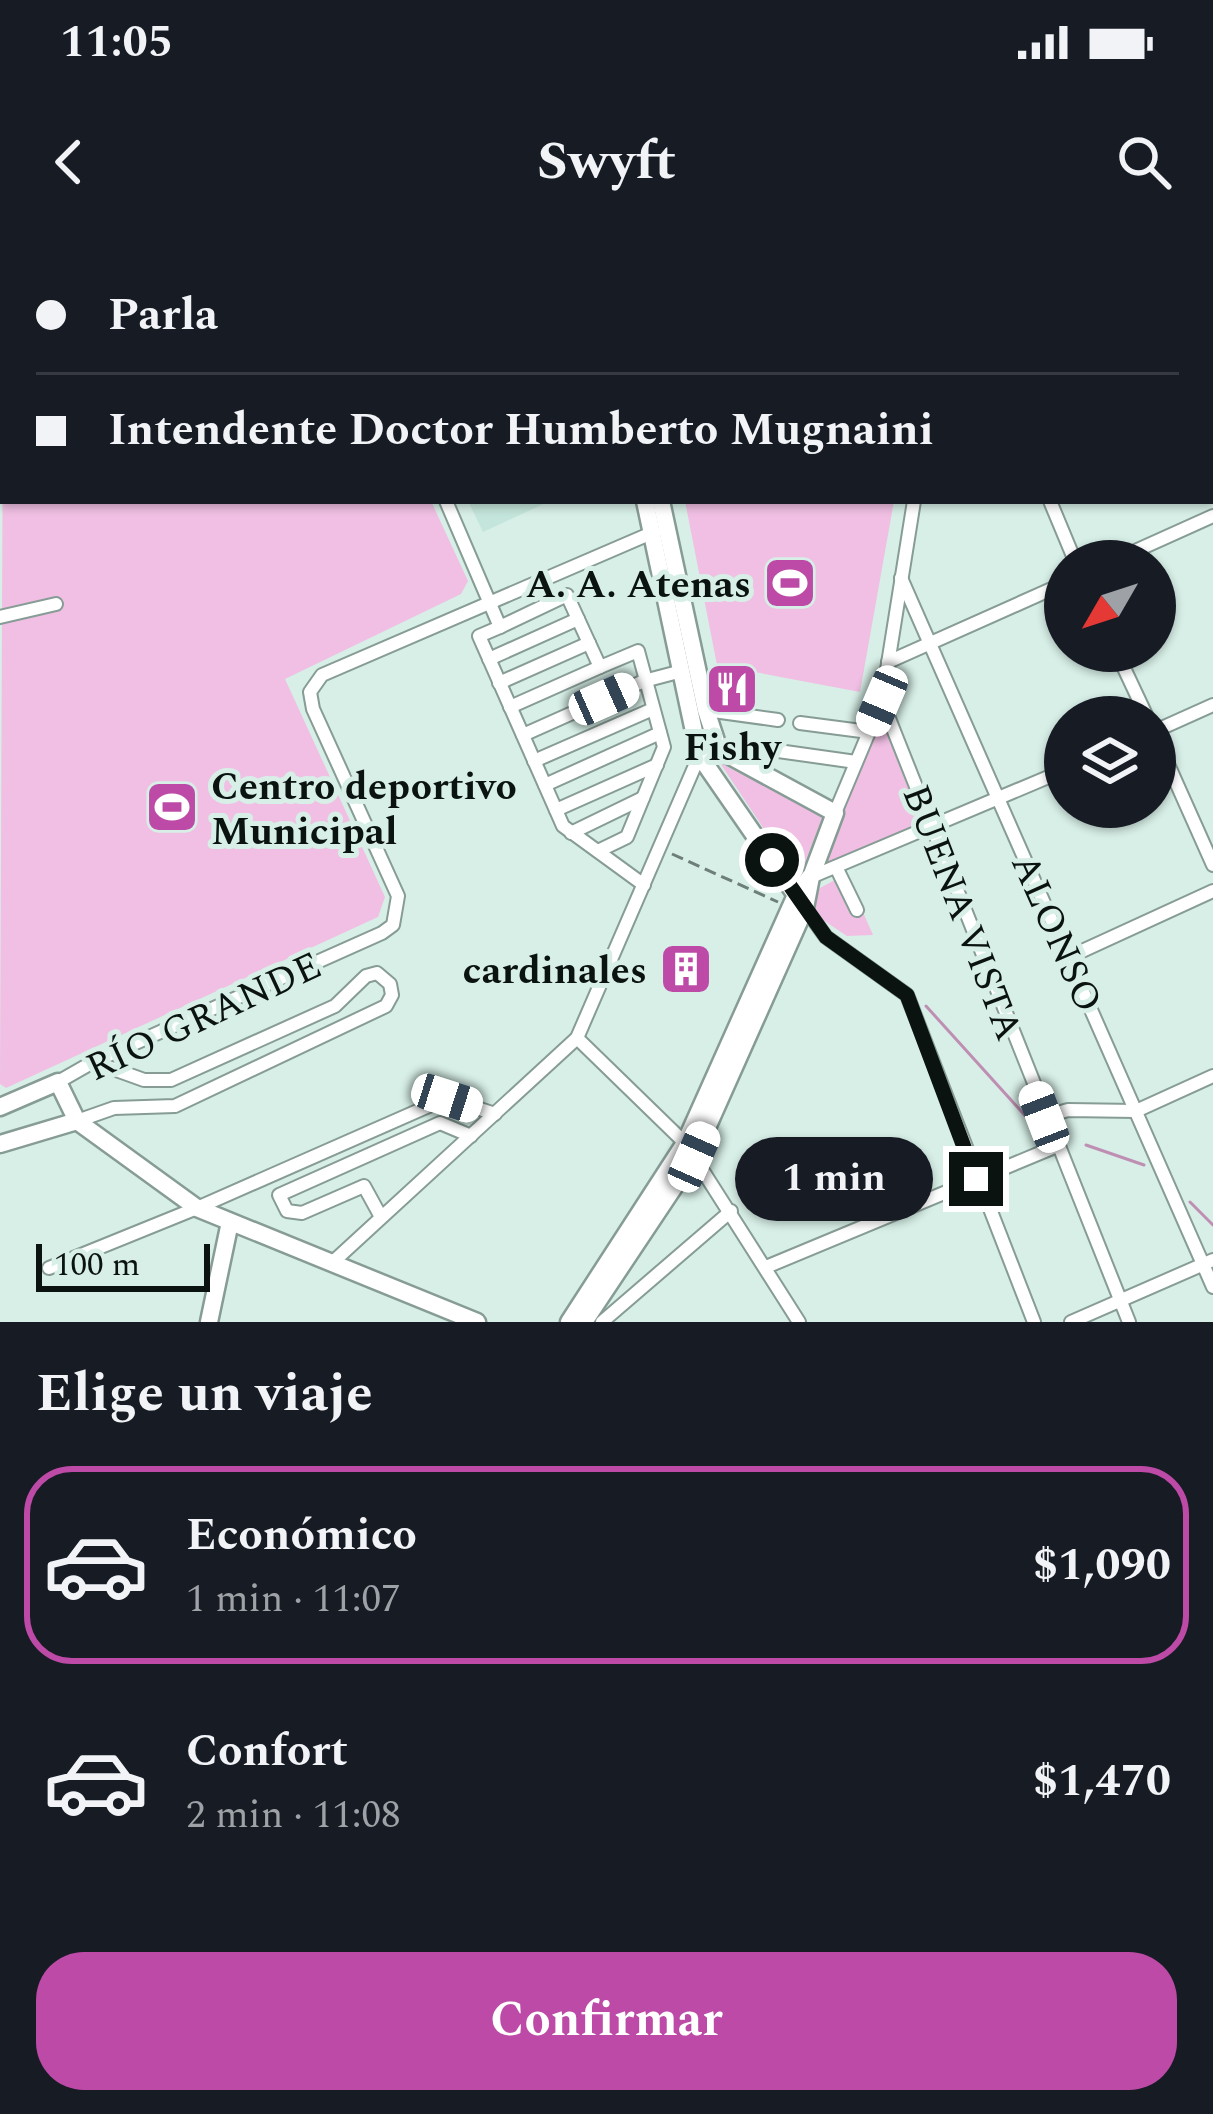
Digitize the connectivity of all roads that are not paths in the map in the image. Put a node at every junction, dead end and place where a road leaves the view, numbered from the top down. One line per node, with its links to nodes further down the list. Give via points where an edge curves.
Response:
1 (447, 504): 12 (street)
2 (646, 504): 7 (main road)
3 (661, 504): 7 (main road)
4 (913, 504): 10 (street)
5 (1051, 504): 8 (street)
6 (1213, 516): 9 (street)
7 (659, 530): 12 (street); 22 (main road); 29 (main road)
8 (1066, 540)
9 (1160, 540)
10 (901, 578): 18 (street, ALONSO); 20 (street)
11 (1044, 592): 18 (street)
12 (492, 601): 16 (street); 61 (street, RÍO GRANDE, via 322,675 310,692 398,896 397,914 382,933)
13 (56, 604): 14 (street)
14 (0, 617)
15 (578, 619): 16 (street, via 567,596); 17 (street); 19 (street)
16 (500, 627): 19 (street, via 479,636)
17 (589, 643): 21 (street); 24 (street)
18 (930, 644): 20 (street); 46 (street, ALONSO)
19 (489, 658): 24 (street)
20 (888, 662): 25 (street)
21 (600, 667): 23 (street, via 638,651); 27 (street)
22 (682, 671): 23 (street); 37 (main road)
23 (644, 680): 28 (street); 35 (street)
24 (500, 683): 27 (street)
25 (882, 701): 33 (street); 49 (street, BUENA VISTA)
26 (1213, 705): 32 (street)
27 (510, 707): 35 (street)
28 (653, 709): 34 (street); 38 (street)
29 (706, 710): 30 (street); 36 (main road)
30 (778, 720)
31 (800, 722): 33 (street)
32 (1176, 723)
33 (869, 732): 39 (street)
34 (660, 733): 41 (street); 44 (street)
35 (523, 735): 38 (street)
36 (719, 749): 37 (street); 40 (main road)
37 (699, 755): 55 (street); 57 (main road)
38 (534, 761): 44 (street)
39 (856, 762): 40 (street, via 764,749); 48 (street)
40 (740, 763): 48 (main road)
41 (656, 765): 45 (street); 47 (street)
42 (1044, 779): 46 (street)
43 (1176, 781): 52 (street)
44 (545, 785): 47 (street)
45 (643, 798): 50 (street); 51 (street, via 627,837)
46 (999, 799): 49 (street); 59 (street, ALONSO)
47 (556, 810): 50 (street)
48 (836, 813): 54 (main road)
49 (932, 829): 53 (street); 67 (street, BUENA VISTA)
50 (572, 832): 51 (street)
51 (598, 851): 55 (street)
52 (1213, 865)
53 (836, 867): 54 (street); 58 (street)
54 (811, 877): 57 (main road)
55 (644, 886): 60 (street)
56 (1213, 891): 59 (street)
57 (797, 903): 74 (main road); 75 (street, via 826,937 907,995)
58 (857, 910)
59 (1069, 957): 65 (street, ALONSO)
60 (577, 1038): 66 (street); 74 (street)
61 (93, 1062): 63 (street, RÍO GRANDE); 68 (street, via 171,1080 335,1006 366,976 377,973 390,984 386,1006 175,1106 114,1108)
62 (1213, 1076): 65 (street)
63 (58, 1082): 64 (main road, RÍO GRANDE); 68 (main road)
64 (0, 1107)
65 (1136, 1111): 67 (street); 81 (street, ALONSO)
66 (495, 1114): 70 (street); 76 (street, via 447,1098)
67 (1044, 1117): 73 (street, BUENA VISTA)
68 (77, 1121): 71 (main road, RÍO GRANDE); 76 (main road)
69 (1, 1127): 71 (street)
70 (471, 1136): 78 (street); 78 (street, via 440,1123 279,1195 287,1211 302,1213 364,1186)
71 (22, 1138): 72 (main road, RÍO GRANDE)
72 (0, 1144)
73 (1057, 1146): 75 (street); 85 (street, BUENA VISTA)
74 (689, 1150): 77 (street); 89 (main road); 90 (main road)
75 (976, 1179): 82 (street); 92 (street)
76 (197, 1208): 79 (main road); 83 (street)
77 (731, 1211): 82 (street); 91 (street)
78 (382, 1217): 80 (street)
79 (230, 1222): 80 (main road); 87 (main road)
80 (332, 1262): 88 (main road)
81 (1208, 1263): 84 (street, ALONSO); 85 (street)
82 (766, 1267): 86 (street)
83 (49, 1268)
84 (1213, 1287)
85 (1120, 1301): 93 (street); 94 (street, BUENA VISTA)
86 (792, 1319)
87 (208, 1322)
88 (477, 1322)
89 (568, 1322)
90 (584, 1322)
91 (602, 1322)
92 (1034, 1322)
93 (1071, 1322)
94 (1129, 1322)

